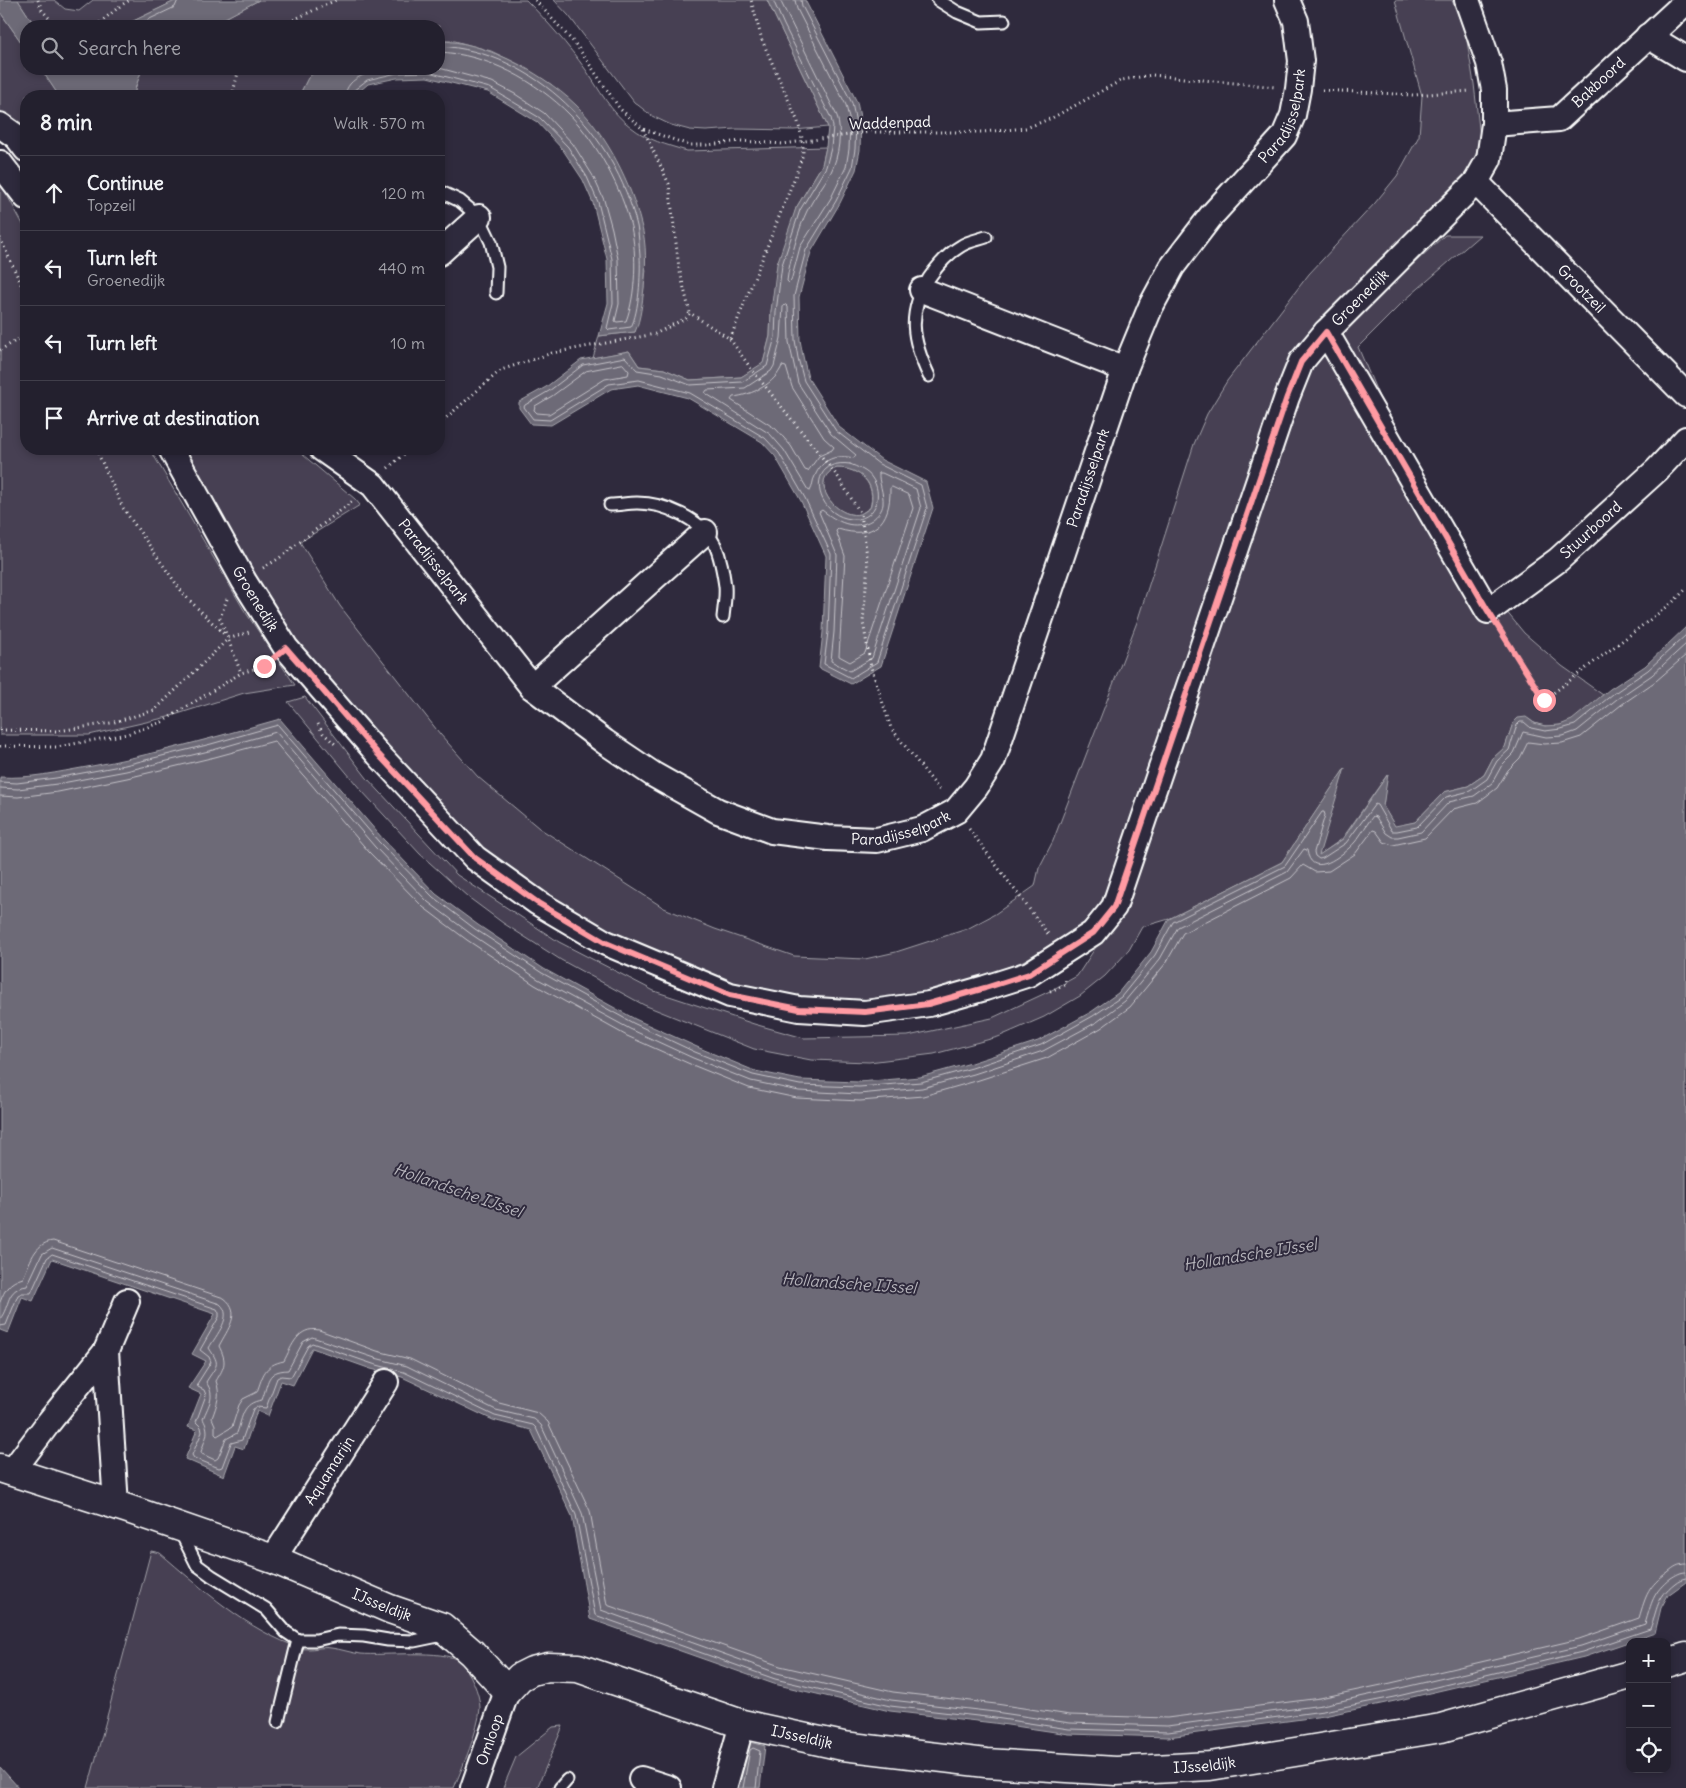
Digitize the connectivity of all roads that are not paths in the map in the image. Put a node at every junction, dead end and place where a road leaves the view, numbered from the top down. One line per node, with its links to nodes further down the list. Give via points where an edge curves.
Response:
1 (938, 0): 5 (lane, via 981,22)
2 (1287, 0): 21 (street, Paradijsselpark, via 1296,22 1301,61 1293,115 1284,136 1211,216 1172,267)
3 (1467, 0): 8 (street, Groenedijk, via 1489,63 1494,90)
4 (1686, 2): 6 (street, Bakboord)
5 (1004, 22)
6 (1648, 36): 7 (street); 8 (street, Bakboord, via 1559,119)
7 (1686, 59)
8 (1494, 124): 12 (street, Groenedijk, via 1489,159)
9 (0, 125): 10 (street)
10 (20, 141)
11 (0, 163): 13 (street)
12 (1476, 182): 20 (street, Groenedijk); 23 (street, Grootzeil)
13 (20, 189)
14 (445, 194): 15 (lane, via 460,201)
15 (479, 217): 17 (street); 19 (lane, via 491,242 497,267)
16 (986, 237): 18 (lane, via 962,244 940,262)
17 (445, 248)
18 (922, 290): 21 (street); 22 (lane, via 914,311 914,332 919,355)
19 (496, 292)
20 (1326, 332): 24 (street, Stuurboord, via 1488,611 1558,560 1657,470); 25 (street, Groenedijk, via 1301,362 1287,397 1114,907 1093,933 1029,974 928,1004 865,1012 799,1009 730,995 606,943 538,903 475,858 378,754 286,648)
21 (1124, 369): 30 (street, Paradijsselpark, via 993,760 956,811 922,829 877,840 772,831 718,811 654,775)
22 (929, 376)
23 (1686, 396)
24 (1686, 439)
25 (174, 455)
26 (330, 455): 30 (street, Paradijsselpark, via 373,485)
27 (610, 506): 28 (lane, via 658,505 685,516)
28 (705, 532): 29 (lane, via 720,558 726,588); 30 (street)
29 (723, 617)
30 (532, 687)
31 (127, 1300): 32 (street)
32 (106, 1351): 34 (street); 35 (street)
33 (386, 1382): 37 (street, Aquamarijn)
34 (6, 1470): 35 (street, IJsseldijk)
35 (116, 1505): 36 (street, IJsseldijk)
36 (178, 1527): 37 (street, IJsseldijk); 39 (lane, via 197,1565 266,1609 286,1632)
37 (273, 1560): 38 (street, IJsseldijk)
38 (450, 1633): 39 (lane, via 414,1640 338,1635); 43 (street, IJsseldijk)
39 (298, 1640): 44 (lane)
40 (1686, 1656): 41 (street)
41 (1671, 1662)
42 (1626, 1676): 45 (street, IJsseldijk, via 1441,1728 1210,1766 1116,1771 986,1763 843,1746)
43 (507, 1690): 45 (street, IJsseldijk, via 532,1671 548,1667 578,1668); 47 (street, Omloop)
44 (278, 1722)
45 (742, 1724): 49 (street)
46 (641, 1779): 48 (street)
47 (473, 1788)
48 (669, 1788)
49 (724, 1788)

